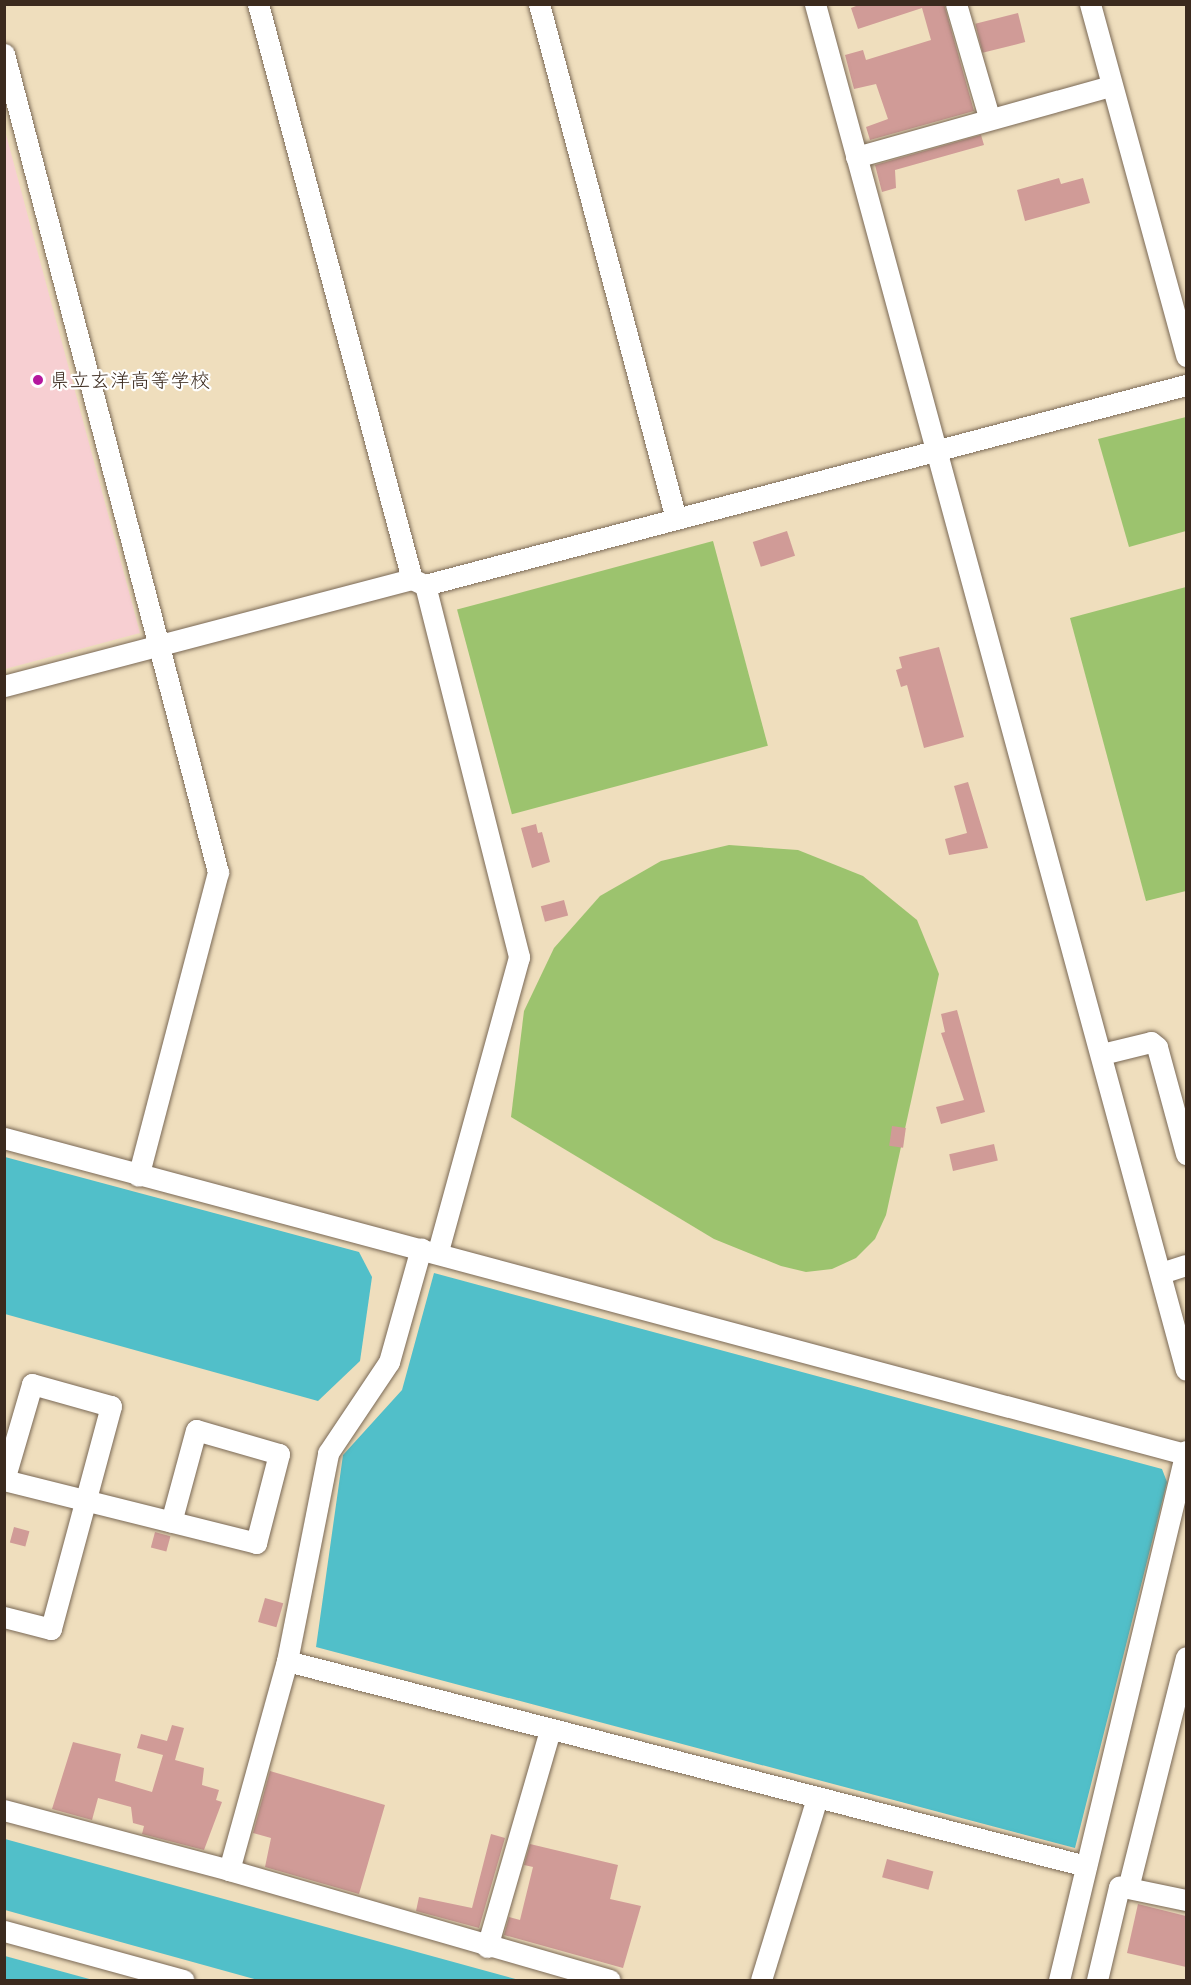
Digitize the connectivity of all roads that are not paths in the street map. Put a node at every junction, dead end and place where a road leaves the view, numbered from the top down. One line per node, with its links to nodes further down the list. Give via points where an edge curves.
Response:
1 (258, 4): 14 (street)
2 (539, 4): 13 (street)
3 (815, 4): 9 (street)
4 (956, 4): 8 (street)
5 (1090, 4): 7 (street)
6 (4, 54): 15 (street)
7 (1110, 86): 8 (street); 10 (street)
8 (989, 117): 9 (street)
9 (856, 157): 12 (street)
10 (1186, 356)
11 (1186, 386): 12 (street)
12 (938, 450): 13 (street); 17 (street)
13 (676, 519): 14 (street)
14 (419, 582): 15 (street); 21 (street, via 519,957)
15 (161, 645): 16 (street); 20 (street, via 218,872)
16 (4, 686)
17 (1102, 1054): 19 (street, via 1151,1042 1157,1047); 23 (street)
18 (4, 1138): 20 (street)
19 (1186, 1154)
20 (138, 1176): 21 (street)
21 (430, 1250): 25 (street); 31 (street, via 389,1362 328,1453)
22 (1186, 1266): 23 (street)
23 (1161, 1273): 24 (street)
24 (1186, 1370)
25 (1186, 1452): 35 (street)
26 (5, 1480): 27 (street); 27 (street, via 32,1384 111,1406)
27 (85, 1500): 28 (street); 29 (street, via 51,1629)
28 (171, 1522): 28 (street, via 196,1430 279,1454 256,1543)
29 (4, 1617)
30 (1186, 1657): 37 (street)
31 (287, 1661): 32 (street); 36 (street)
32 (550, 1730): 33 (street); 40 (street)
33 (817, 1798): 35 (street); 43 (street)
34 (4, 1810): 36 (street)
35 (1086, 1866): 44 (street)
36 (229, 1870): 40 (street)
37 (1128, 1888): 38 (street); 45 (street, via 1119,1887)
38 (1186, 1900)
39 (4, 1930): 41 (street)
40 (487, 1947): 42 (street)
41 (183, 1980)
42 (609, 1980)
43 (761, 1980)
44 (1059, 1980)
45 (1097, 1980)

